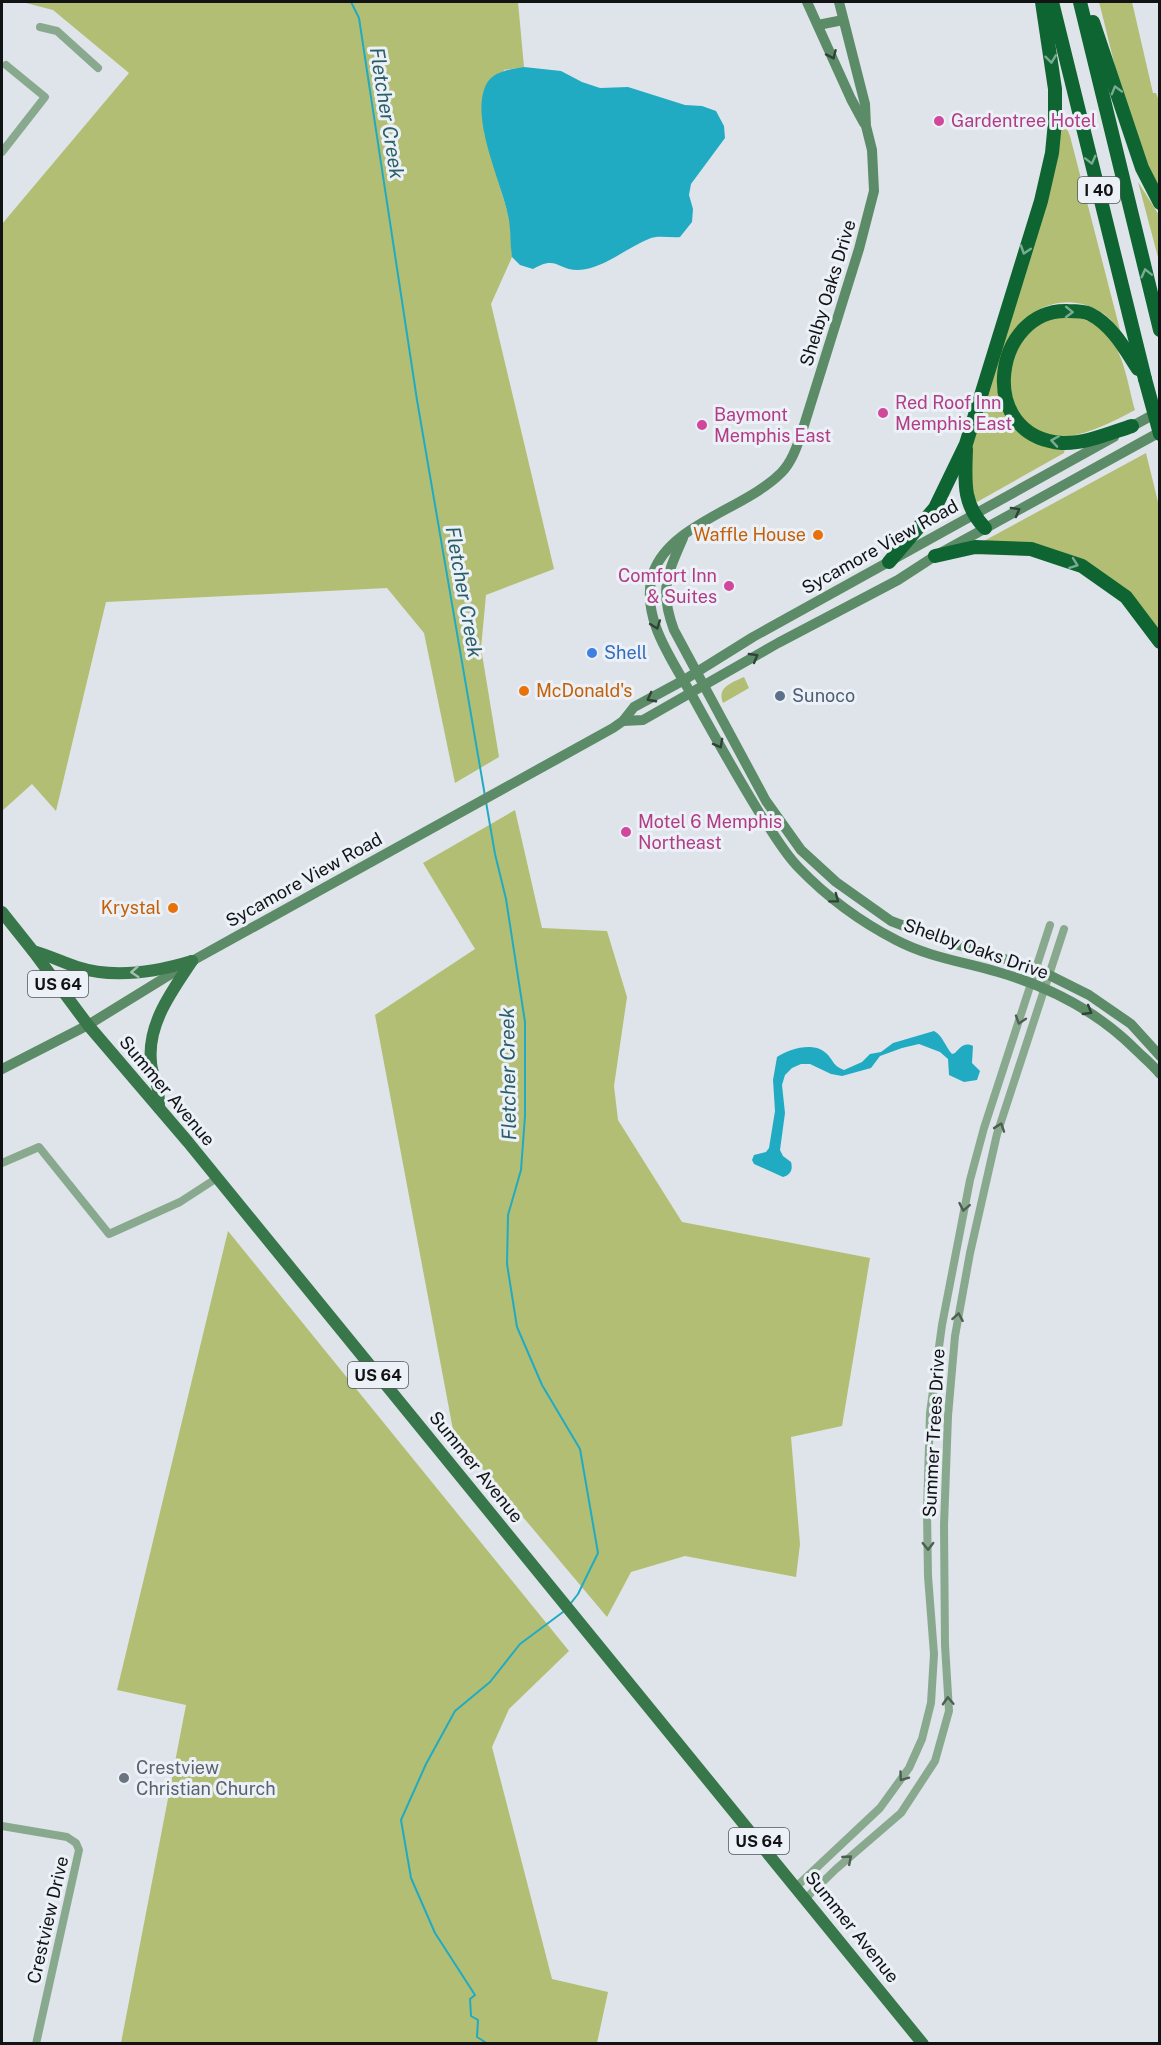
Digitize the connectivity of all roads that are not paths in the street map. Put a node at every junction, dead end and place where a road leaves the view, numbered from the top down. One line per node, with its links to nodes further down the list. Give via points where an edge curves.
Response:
1 (807, 2): 8 (street)
2 (839, 2): 7 (street, Shelby Oaks Drive)
3 (1042, 2): 20 (highway, one-way to 20, via 1055,89 1052,153 1041,201)
4 (1052, 2): 16 (highway, I 40, one-way to 16)
5 (1080, 2): 15 (highway, I 40, one-way to 5)
6 (1086, 2): 14 (highway, one-way to 6, via 1142,168)
7 (843, 20): 8 (street); 12 (street, Shelby Oaks Drive)
8 (818, 26): 12 (street, one-way to 12)
9 (40, 27): 11 (street, via 57,31)
10 (6, 65): 13 (street, via 45,97)
11 (98, 68)
12 (866, 126): 23 (street, Shelby Oaks Drive, via 872,150 872,202 791,459 783,471 755,494)
13 (2, 152)
14 (1160, 203)
15 (1160, 330)
16 (1145, 379): 18 (highway, one-way to 16, via 1089,440 1062,443 1039,438 1013,418 1006,405 1003,375 1007,359 1022,330 1034,321 1060,311 1089,313 1119,340); 19 (highway, I 40, bridge)
17 (1160, 411): 18 (street, Sycamore View Road)
18 (1132, 426): 21 (street, Sycamore View Road)
19 (1160, 433): 22 (street, Sycamore View Road, one-way to 19)
20 (966, 444): 21 (highway, via 965,483); 25 (highway, via 935,508)
21 (973, 515): 22 (highway); 25 (street, Sycamore View Road)
22 (984, 528): 24 (street, Sycamore View Road)
23 (683, 537): 27 (street, Shelby Oaks Drive, via 669,569 665,600 674,630); 28 (street, Shelby Oaks Drive, one-way to 28, via 667,549 653,574 651,598 656,627)
24 (935, 556): 26 (highway, one-way to 26, via 975,547 1031,549 1082,566 1126,597); 29 (street, Sycamore View Road, one-way to 24)
25 (889, 562): 27 (street, Sycamore View Road)
26 (1160, 642)
27 (696, 671): 28 (street, Sycamore View Road); 29 (street, Shelby Oaks Drive)
28 (684, 680): 30 (street, Shelby Oaks Drive); 31 (street, Sycamore View Road, one-way to 31, via 634,707)
29 (704, 686): 30 (street, Sycamore View Road); 37 (street, Shelby Oaks Drive, via 766,801 801,850 836,882 891,921)
30 (691, 693): 31 (street, Sycamore View Road, via 643,720); 39 (street, Shelby Oaks Drive, one-way to 39, via 738,779 783,849 830,896 897,941)
31 (622, 721): 36 (street, Sycamore View Road)
32 (2, 912): 35 (main road, Summer Avenue / US 64)
33 (1050, 925): 37 (street, Summer Trees Drive)
34 (1064, 929): 38 (street, Summer Trees Drive)
35 (33, 951): 36 (main road, one-way to 35, via 131,973 96,971); 41 (main road, Summer Avenue / US 64)
36 (192, 961): 41 (street, Sycamore View Road); 45 (main road, via 158,1019 151,1045)
37 (1037, 969): 38 (street, Shelby Oaks Drive); 39 (street, Summer Trees Drive)
38 (1050, 975): 40 (street, Summer Trees Drive); 42 (street, Shelby Oaks Drive, via 1117,1013)
39 (1031, 984): 40 (street, Shelby Oaks Drive); 48 (street, Summer Trees Drive, one-way to 48, via 970,1180 942,1325 930,1413)
40 (1045, 990): 44 (street, Shelby Oaks Drive, one-way to 44, via 1089,1011 1120,1033); 49 (street, Summer Trees Drive, one-way to 40, via 948,1416 956,1327 997,1134)
41 (88, 1025): 43 (street, Sycamore View Road); 45 (main road, Summer Avenue / US 64)
42 (1160, 1056)
43 (2, 1069)
44 (1160, 1074)
45 (159, 1108): 47 (main road, Summer Avenue / US 64)
46 (2, 1163): 47 (street, via 39,1147 109,1234 180,1202)
47 (217, 1178): 51 (main road, Summer Avenue / US 64)
48 (930, 1598): 49 (street); 51 (street, Summer Trees Drive, one-way to 51, via 934,1654 931,1703 922,1739 909,1768 880,1808)
49 (945, 1598): 52 (street, Summer Trees Drive, one-way to 49, via 901,1813 935,1761 949,1711)
50 (2, 1826): 53 (street, Crestview Drive, via 67,1837 79,1850)
51 (796, 1887): 52 (main road, Summer Avenue / US 64)
52 (805, 1899): 54 (main road, Summer Avenue / US 64)
53 (36, 2043)
54 (923, 2043)

